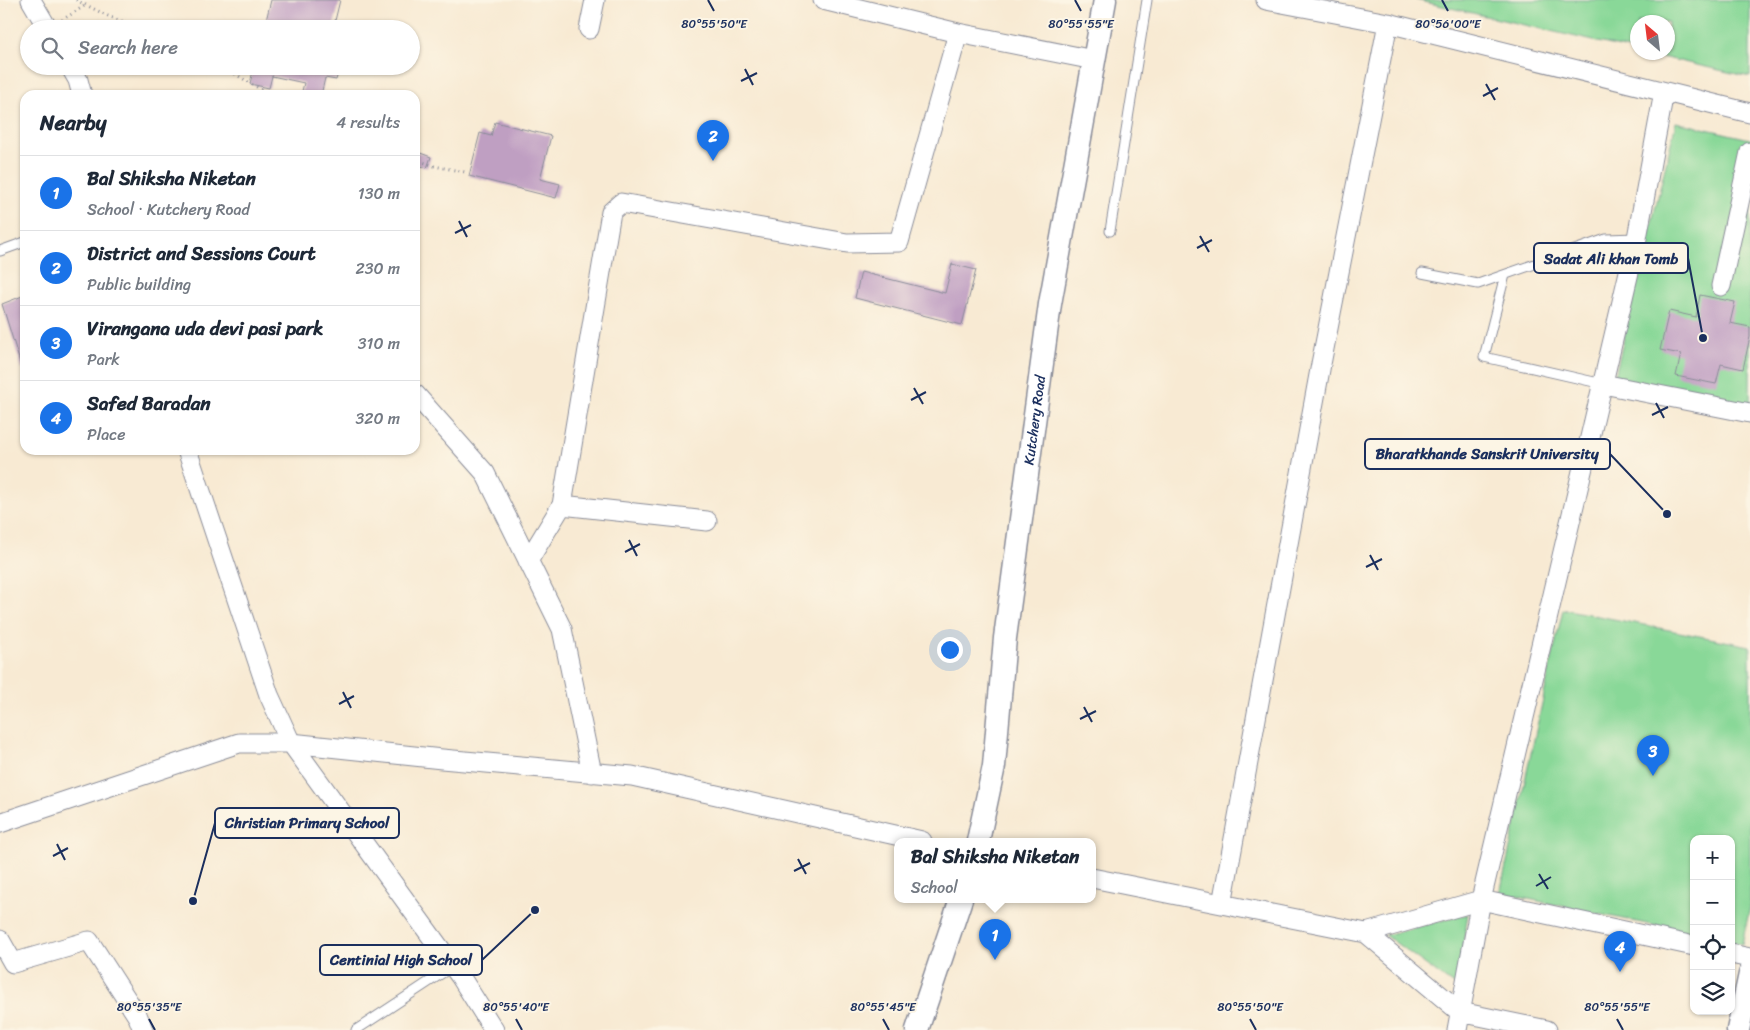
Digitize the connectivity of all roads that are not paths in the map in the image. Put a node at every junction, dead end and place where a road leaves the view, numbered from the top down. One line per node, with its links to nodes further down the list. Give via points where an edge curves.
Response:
1 (31, 0): 7 (street)
2 (595, 0): 9 (street)
3 (823, 0): 10 (street)
4 (1105, 0): 11 (street, Kutchery Road)
5 (1147, 0): 17 (lane)
6 (1266, 0): 8 (street)
7 (47, 20)
8 (1388, 23): 14 (street); 39 (street, via 1321,364)
9 (589, 28)
10 (958, 33): 11 (street); 28 (street, via 899,242 847,243 621,203 611,212)
11 (1094, 60): 35 (street, Kutchery Road, via 1050,304 1005,638 994,766)
12 (75, 75): 13 (street)
13 (81, 90)
14 (1664, 92): 15 (street); 18 (street)
15 (1750, 113)
16 (1750, 152): 23 (street)
17 (1110, 231)
18 (1637, 238): 22 (lane, via 1606,239); 24 (street)
19 (20, 244): 20 (lane)
20 (0, 251)
21 (1422, 272): 22 (lane, via 1478,284)
22 (1505, 275): 24 (lane, via 1484,357)
23 (1721, 286)
24 (1603, 384): 26 (street); 37 (street)
25 (420, 400): 30 (street, via 485,473)
26 (1750, 413)
27 (189, 455): 31 (street, via 269,695)
28 (562, 505): 29 (street); 30 (street)
29 (707, 521)
30 (528, 561): 32 (street, via 562,629)
31 (291, 743): 32 (street); 33 (street, via 239,743); 45 (street)
32 (592, 772): 34 (street, via 632,776)
33 (0, 823)
34 (909, 838)
35 (979, 838)
36 (1096, 879): 39 (street)
37 (1481, 900): 40 (street); 42 (street); 47 (street)
38 (960, 903): 51 (street)
39 (1222, 904): 40 (street)
40 (1366, 933): 47 (street)
41 (0, 940): 48 (street, via 13,963 89,941 138,1017)
42 (1690, 945)
43 (1735, 955): 44 (street)
44 (1750, 958)
45 (453, 966): 49 (lane); 50 (street)
46 (1750, 974): 54 (street)
47 (1460, 1012): 52 (street); 53 (street)
48 (142, 1030)
49 (356, 1030)
50 (494, 1030)
51 (917, 1030)
52 (1457, 1030)
53 (1547, 1030)
54 (1738, 1030)

